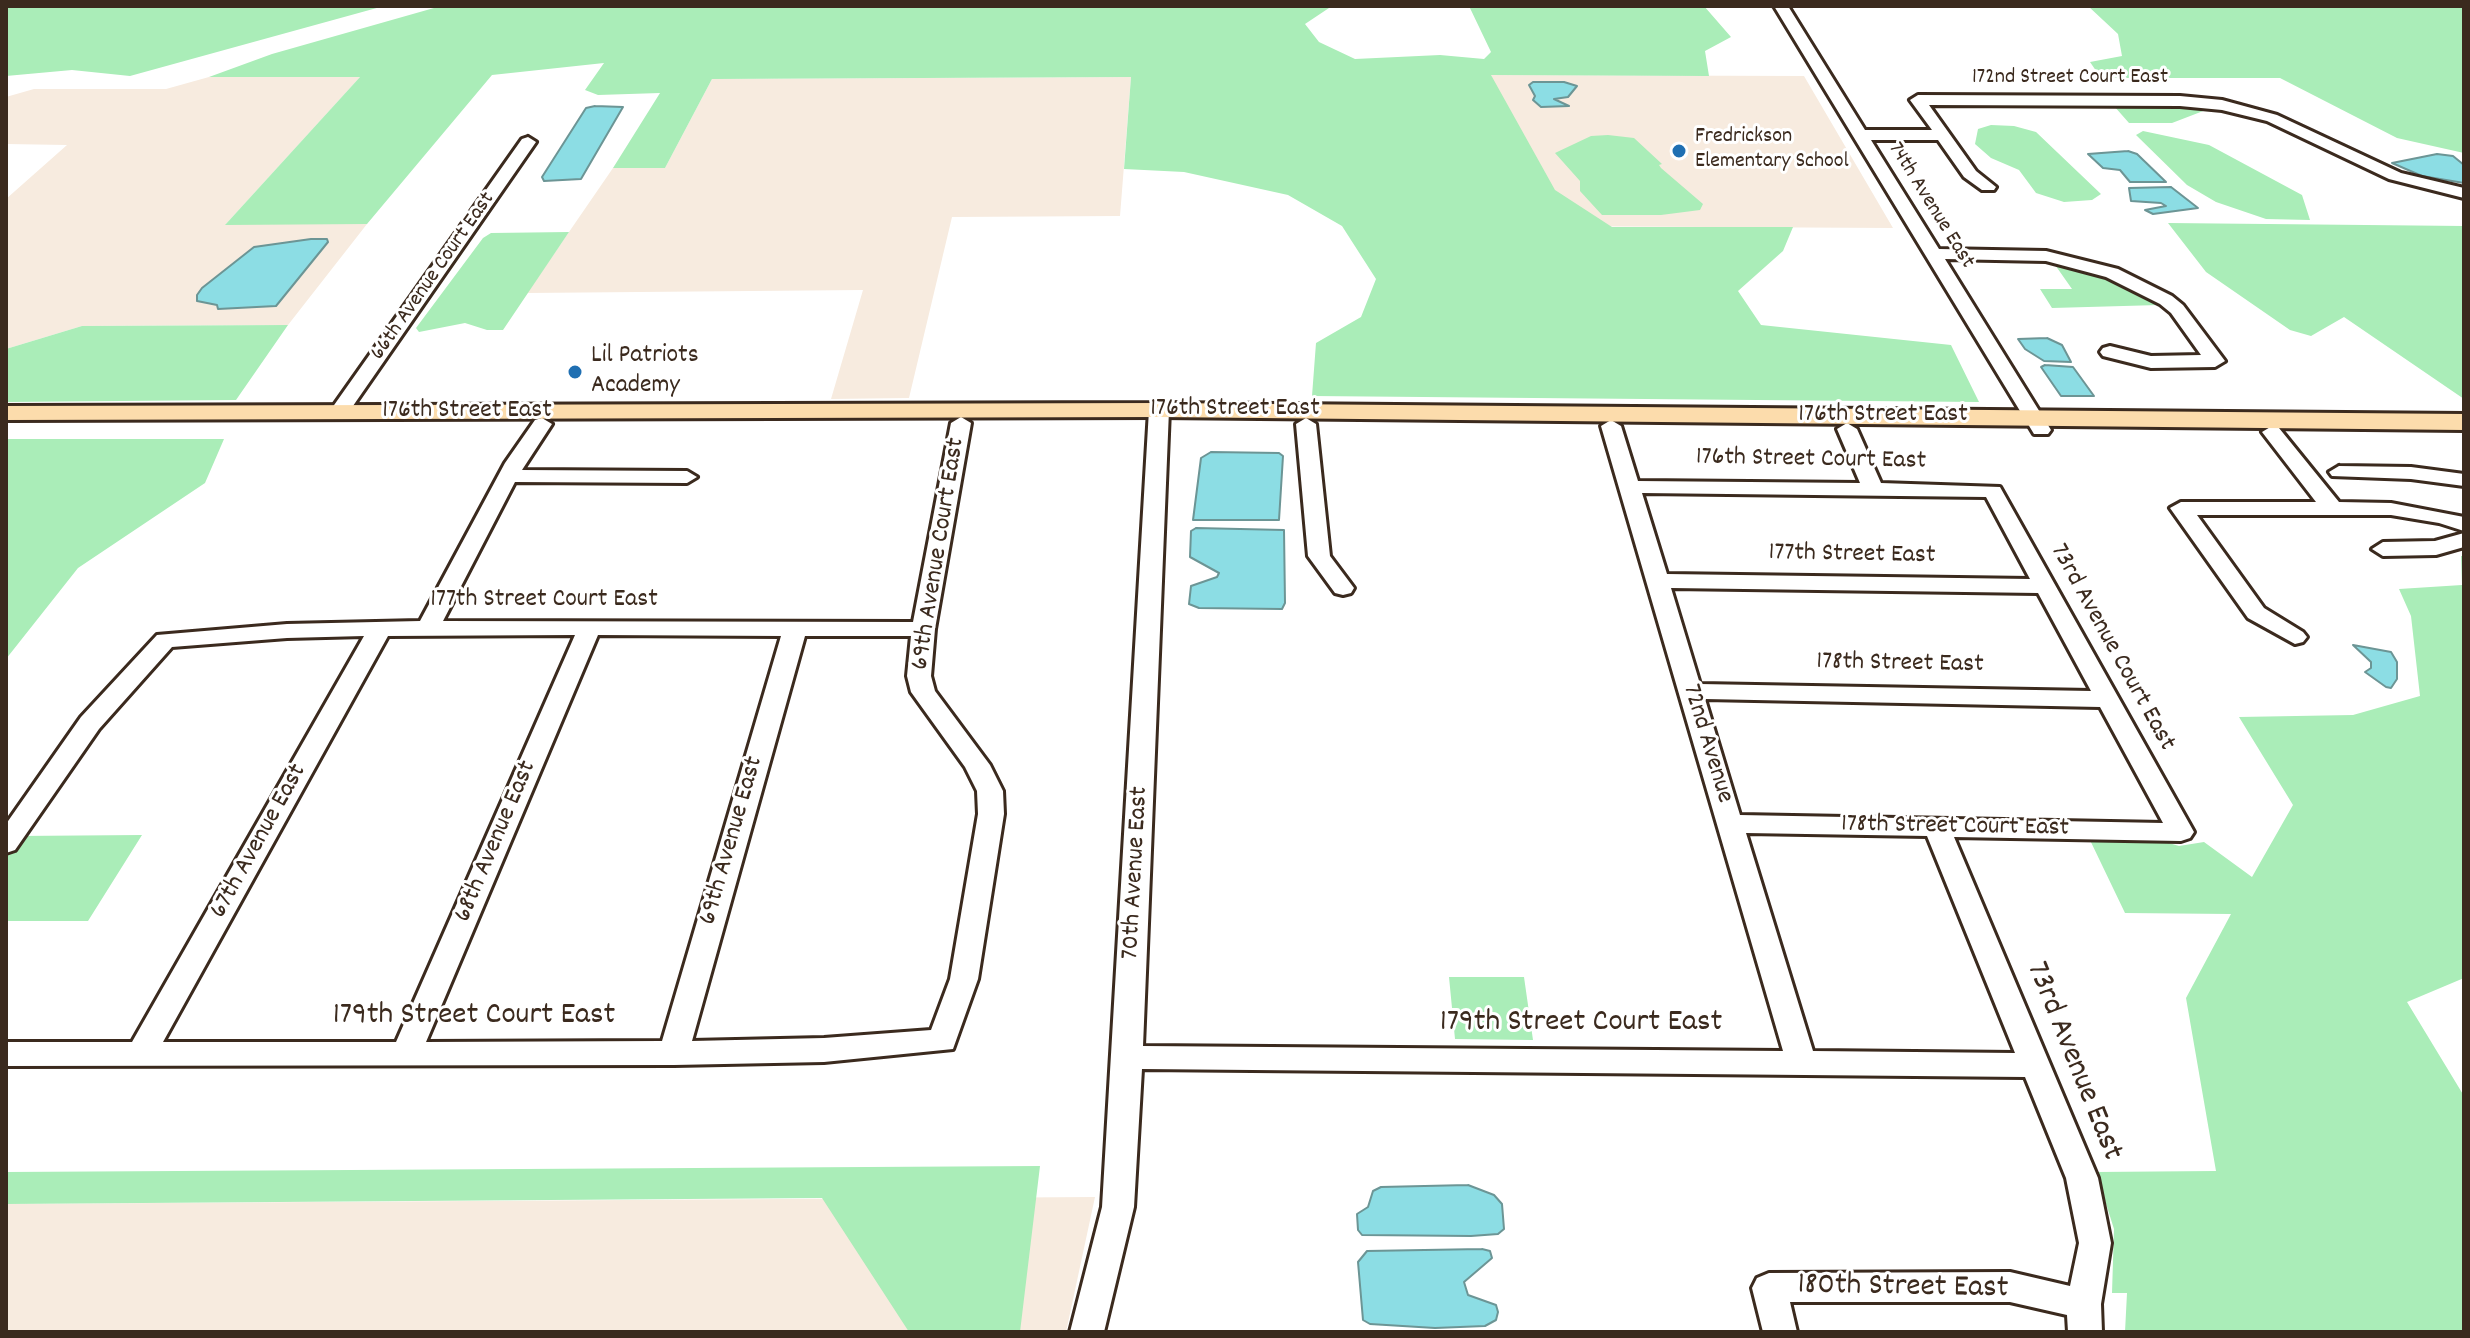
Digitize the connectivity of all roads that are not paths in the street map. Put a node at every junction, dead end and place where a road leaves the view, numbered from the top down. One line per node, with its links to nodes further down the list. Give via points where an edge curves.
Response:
1 (1781, 6): 2 (street, 74th Avenue East)
2 (1859, 135): 3 (street); 7 (street, 74th Avenue East)
3 (1943, 135): 5 (street, via 1970,174); 6 (street, 172nd Street Court East, via 1918,100 2222,105 2272,118 2381,170)
4 (528, 142): 10 (street, 66th Avenue Court East)
5 (1988, 187)
6 (2464, 193)
7 (1934, 254): 8 (street, via 2046,256 2092,266 2166,300 2215,361 2151,362); 18 (street, 74th Avenue East)
8 (2110, 352)
9 (235, 412): 10 (main road, 176th Street East); 11 (main road, 176th Street East); 20 (main road, via 142,420)
10 (339, 412): 12 (main road, 176th Street East)
11 (6, 413)
12 (1159, 416): 15 (main road, 176th Street East); 17 (main road, 176th Street East); 18 (main road, 176th Street East); 56 (street, 70th Avenue East)
13 (2329, 422): 14 (main road, 176th Street East); 18 (main road, 176th Street East); 23 (main road, via 2278,426)
14 (2464, 422)
15 (961, 423): 16 (main road, 176th Street East); 43 (street, 69th Avenue Court East)
16 (542, 424): 20 (main road, 176th Street East); 26 (street)
17 (1306, 424): 21 (main road, 176th Street East); 38 (street, via 1319,556)
18 (2037, 424): 22 (main road, 176th Street East); 23 (main road, 176th Street East)
19 (6, 426): 20 (main road, 176th Street East)
20 (130, 426)
21 (1611, 426): 22 (main road, 176th Street East); 29 (street, 72nd Avenue)
22 (1847, 429): 30 (street)
23 (2272, 432): 24 (main road, 176th Street East); 32 (street)
24 (2464, 434)
25 (2339, 472): 28 (street)
26 (508, 476): 27 (street); 39 (street)
27 (687, 477)
28 (2464, 480)
29 (1630, 487): 30 (street, 176th Street Court East); 36 (street, 72nd Avenue)
30 (1873, 490): 31 (street, 176th Street Court East)
31 (1993, 491): 37 (street, 73rd Avenue Court East)
32 (2332, 508): 33 (street, via 2413,512); 44 (street, via 2181,508 2256,613)
33 (2464, 524)
34 (2464, 540): 35 (street, via 2436,548)
35 (2383, 549)
36 (1658, 581): 37 (street, 177th Street East); 45 (street, 72nd Avenue)
37 (2045, 586): 46 (street, 73rd Avenue Court East)
38 (1343, 588)
39 (428, 628): 40 (street, 177th Street Court East); 41 (street, 177th Street Court East)
40 (380, 629): 50 (street, 177th Street Court East, via 165,640 90,723); 54 (street, 67th Avenue East)
41 (589, 629): 42 (street, 177th Street Court East); 55 (street, 68th Avenue East)
42 (795, 629): 43 (street, 177th Street Court East); 52 (street, 69th Avenue East)
43 (923, 629): 51 (street, 69th Avenue Court East, via 923,692 990,791 991,814 964,979)
44 (2295, 637)
45 (1690, 691): 46 (street, 178th Street East); 47 (street, 72nd Avenue)
46 (2108, 699): 49 (street, 73rd Avenue Court East)
47 (1730, 824): 48 (street, 178th Street Court East); 57 (street, 72nd Avenue)
48 (1937, 828): 49 (street, 178th Street Court East); 58 (street, 73rd Avenue East)
49 (2181, 832)
50 (6, 844)
51 (942, 1041): 52 (street, 179th Street Court East)
52 (674, 1053): 55 (street, 179th Street Court East)
53 (6, 1054): 54 (street, 179th Street Court East)
54 (141, 1054): 55 (street, 179th Street Court East)
55 (405, 1055)
56 (1128, 1057): 57 (street, 179th Street Court East); 60 (street, 70th Avenue East, via 1118,1207)
57 (1801, 1062): 58 (street, 179th Street Court East)
58 (2034, 1065): 59 (street, 73rd Avenue East, via 2082,1178 2090,1211 2095,1243)
59 (2085, 1318): 61 (street, 180th Street East, via 2010,1287 1769,1288)
60 (1087, 1332)
61 (1780, 1332)

